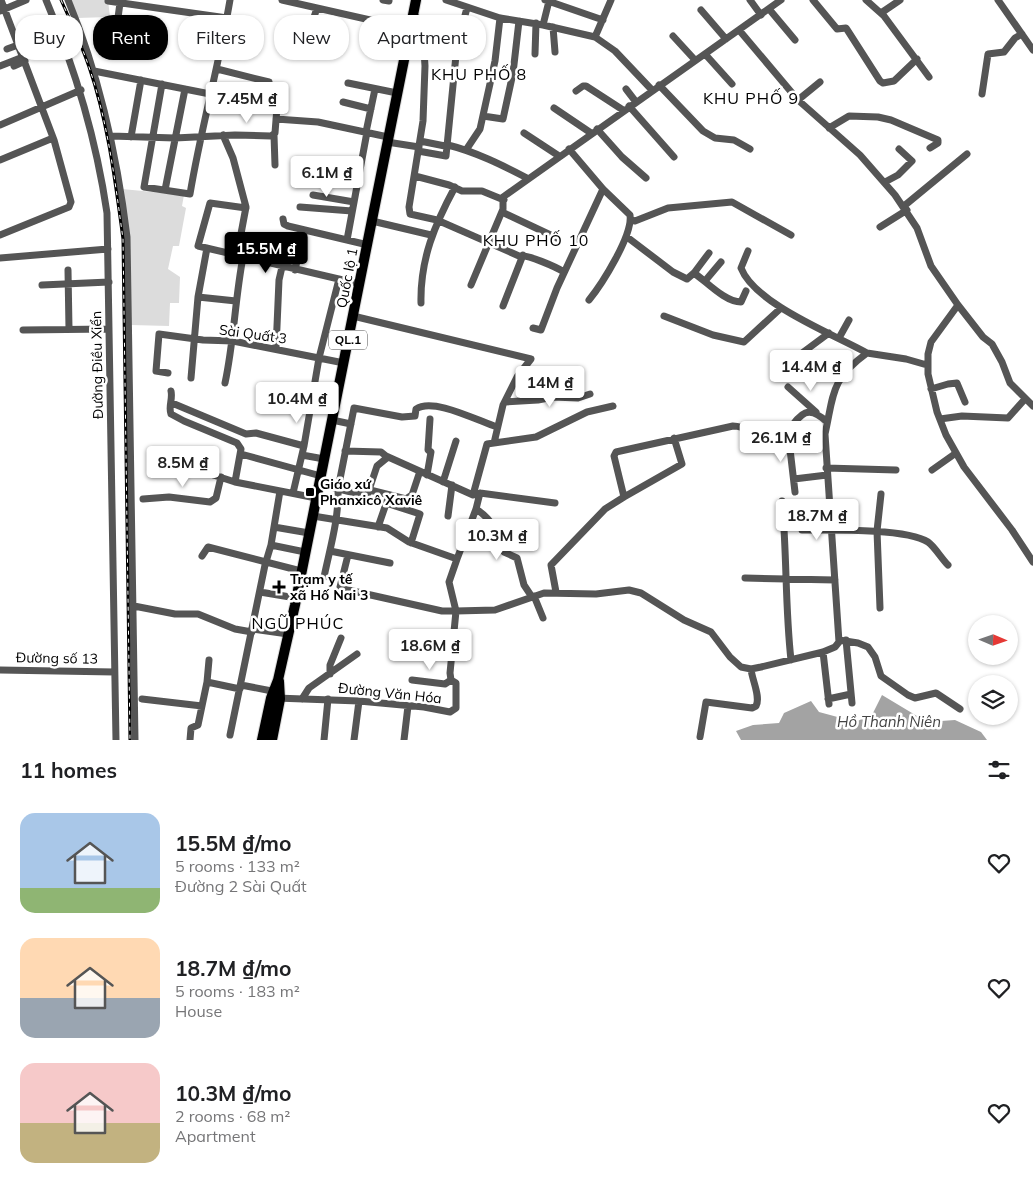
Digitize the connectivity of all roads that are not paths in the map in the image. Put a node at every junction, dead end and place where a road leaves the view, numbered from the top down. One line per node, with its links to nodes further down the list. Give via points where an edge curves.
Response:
1 (1, 0): 22 (street)
2 (26, 0): 22 (street)
3 (46, 0): 25 (street, Đường Điều Xiển)
4 (68, 0): 63 (street)
5 (230, 0): 28 (street)
6 (282, 0): 19 (street)
7 (416, 0): 30 (highway, Quốc lộ 1 / QL.1)
8 (446, 0): 20 (street)
9 (611, 0): 34 (street)
10 (750, 0): 31 (street)
11 (781, 0): 21 (street)
12 (813, 0): 51 (street, via 837,29 846,28 883,83 894,81)
13 (866, 0): 24 (street)
14 (900, 0): 24 (street)
15 (998, 0): 39 (street)
16 (108, 1): 18 (street)
17 (547, 1): 34 (street); 36 (street)
18 (120, 3): 26 (street); 27 (street)
19 (317, 8): 29 (street); 32 (street)
20 (467, 8): 33 (street); 104 (street, via 457,45)
21 (769, 8): 31 (street); 44 (street)
22 (2, 10): 42 (street)
23 (701, 10): 43 (street)
24 (881, 13): 51 (street)
25 (52, 15)
26 (118, 15)
27 (206, 15)
28 (228, 15)
29 (315, 15)
30 (413, 15)
31 (761, 15): 38 (street)
32 (359, 17)
33 (500, 18): 35 (street); 87 (street)
34 (603, 20): 41 (street)
35 (519, 21): 36 (street); 87 (street, via 503,119)
36 (540, 24): 37 (street); 49 (street)
37 (553, 27): 41 (street); 48 (street)
38 (739, 30): 43 (street); 81 (street)
39 (1022, 34): 45 (street); 80 (street, via 1004,52 988,54)
40 (673, 36): 59 (street)
41 (595, 37): 76 (street, via 614,51)
42 (15, 38)
43 (726, 39): 50 (street)
44 (795, 40)
45 (1032, 45)
46 (15, 46): 47 (street)
47 (7, 49)
48 (555, 52)
49 (534, 54)
50 (705, 54): 59 (street); 70 (street)
51 (917, 58): 64 (street)
52 (21, 60): 60 (street)
53 (23, 60): 61 (street)
54 (24, 60): 83 (street)
55 (70, 60): 75 (street, Đường Điều Xiển)
56 (219, 60): 62 (street)
57 (404, 60): 78 (highway, Quốc lộ 1 / QL.1)
58 (425, 60): 103 (street)
59 (695, 60): 71 (street)
60 (0, 66)
61 (14, 66)
62 (217, 69): 66 (street); 79 (street)
63 (94, 71): 65 (street); 96 (street)
64 (929, 77)
65 (141, 80): 69 (street); 97 (street)
66 (268, 82)
67 (820, 82): 81 (street)
68 (348, 83): 73 (street)
69 (162, 84): 72 (street); 100 (street)
70 (732, 84)
71 (660, 85): 76 (street); 107 (street, via 704,131 715,138 734,140)
72 (184, 89): 79 (street); 101 (street)
73 (375, 89): 78 (street); 86 (street)
74 (626, 89): 84 (street)
75 (81, 90): 83 (street); 147 (street, Đường Điều Xiển, via 102,176)
76 (652, 90): 84 (street)
77 (576, 91): 84 (street, via 586,86)
78 (397, 93): 102 (highway, Quốc lộ 1 / QL.1)
79 (210, 94): 88 (street, via 274,104 277,107); 98 (street)
80 (982, 94)
81 (798, 100): 90 (street)
82 (343, 102): 86 (street)
83 (42, 106): 89 (street); 99 (street)
84 (629, 106): 91 (street); 112 (street)
85 (554, 108): 91 (street)
86 (371, 109): 92 (street)
87 (483, 116): 109 (street, via 476,138)
88 (276, 118): 92 (street); 95 (street)
89 (0, 125)
90 (829, 128): 105 (street, via 849,116 884,118 938,140); 120 (street)
91 (594, 131): 106 (street); 118 (street)
92 (367, 132): 102 (street); 119 (street)
93 (524, 133): 111 (street)
94 (224, 135): 95 (street); 98 (street); 128 (street)
95 (274, 135): 114 (street)
96 (112, 136): 97 (street); 279 (street, via 128,255)
97 (131, 137): 100 (street)
98 (200, 137): 101 (street); 123 (street, via 190,194)
99 (53, 138): 113 (street); 138 (street, via 71,206)
100 (153, 138): 101 (street); 123 (street, via 144,187)
101 (175, 138): 123 (street)
102 (387, 139): 103 (street); 135 (highway, Quốc lộ 1 / QL.1)
103 (419, 146): 104 (street); 104 (street, via 445,157); 116 (street)
104 (447, 146): 109 (street)
105 (930, 148)
106 (569, 149): 111 (street); 122 (street)
107 (750, 149)
108 (899, 149): 120 (street, via 912,161)
109 (466, 150): 117 (street)
110 (967, 154): 129 (street)
111 (559, 156): 117 (street)
112 (674, 157)
113 (0, 160)
114 (275, 165)
115 (297, 170): 119 (street)
116 (415, 176): 121 (street); 133 (street, via 410,214)
117 (527, 178): 125 (street, via 503,196)
118 (646, 178)
119 (358, 179): 126 (street)
120 (885, 182): 129 (street)
121 (455, 187): 125 (street, via 462,191 482,191); 133 (street)
122 (603, 189): 134 (street, via 630,215); 157 (street)
123 (165, 190)
124 (313, 195): 126 (street)
125 (504, 200): 131 (street)
126 (354, 202): 130 (street)
127 (300, 207): 130 (street)
128 (246, 208): 146 (street, via 210,202 198,246); 151 (street)
129 (906, 208): 136 (street); 171 (street, via 931,266)
130 (352, 212): 143 (street)
131 (502, 212): 142 (street); 144 (street)
132 (283, 219): 137 (street, via 286,225)
133 (437, 220): 140 (street); 144 (street)
134 (631, 220): 139 (street, via 635,222 668,208 732,202); 141 (street)
135 (372, 221): 140 (street); 145 (highway, Quốc lộ 1 / QL.1)
136 (880, 227)
137 (304, 230): 143 (street); 156 (street)
138 (0, 235)
139 (791, 235)
140 (431, 236): 170 (street, via 422,273)
141 (627, 237): 158 (street, via 680,277 687,278); 168 (street, via 604,281)
142 (558, 238)
143 (347, 240): 145 (street)
144 (489, 242): 150 (street, via 519,256); 165 (street)
145 (368, 245): 163 (highway, Quốc lộ 1 / QL.1)
146 (207, 248): 151 (street); 167 (street)
147 (108, 249): 152 (street); 161 (street, Đường Điều Xiển)
148 (748, 251): 173 (street, via 741,262 743,273)
149 (709, 253): 158 (street)
150 (524, 255): 157 (street); 172 (street)
151 (240, 256): 154 (street); 169 (street)
152 (0, 258)
153 (722, 262): 160 (street)
154 (282, 266): 156 (street); 185 (street)
155 (68, 270): 162 (street)
156 (295, 270): 159 (street)
157 (564, 272): 177 (street, via 541,330)
158 (694, 273): 160 (street)
159 (339, 279): 163 (street); 187 (street)
160 (705, 281): 166 (street, via 738,302)
161 (109, 282): 162 (street); 179 (street, Đường Điều Xiển)
162 (69, 284): 164 (street); 178 (street)
163 (360, 284): 174 (highway, Quốc lộ 1 / QL.1)
164 (42, 285)
165 (470, 285)
166 (746, 291)
167 (198, 297): 169 (street); 182 (street)
168 (588, 300)
169 (236, 301): 184 (street)
170 (421, 303)
171 (958, 305): 190 (street, via 931,342); 198 (street, via 992,344 1010,384)
172 (503, 306)
173 (780, 308): 175 (street, via 744,342 713,335); 181 (street)
174 (353, 316): 189 (highway, Quốc lộ 1 / QL.1); 199 (street, via 531,359 517,377)
175 (664, 316)
176 (849, 320): 183 (street)
177 (533, 328)
178 (68, 329): 179 (street); 180 (street)
179 (109, 329): 293 (street, Đường Điều Xiển)
180 (23, 330)
181 (830, 333): 183 (street); 188 (street)
182 (193, 338): 184 (street, Sài Quất 3); 191 (street, Sài Quất 3, via 158,335 156,371); 192 (street)
183 (839, 338): 186 (street)
184 (233, 341): 185 (street, Sài Quất 3); 193 (street)
185 (276, 350): 187 (street, Sài Quất 3)
186 (866, 353): 190 (street); 208 (street, via 840,378 830,405)
187 (319, 358): 189 (street, Sài Quất 3); 215 (street)
188 (790, 362)
189 (344, 363): 207 (highway, Quốc lộ 1 / QL.1)
190 (927, 365): 195 (street)
191 (168, 373)
192 (191, 378)
193 (225, 383)
194 (788, 387): 204 (street)
195 (932, 389): 200 (street, via 957,383); 206 (street)
196 (171, 390): 201 (street)
197 (590, 394): 199 (street, via 578,398)
198 (1025, 399): 203 (street); 206 (street, via 1008,418 962,416)
199 (505, 402): 210 (street)
200 (965, 402)
201 (172, 403): 215 (street, via 248,434 256,433); 218 (street, via 169,408 171,414 237,443)
202 (613, 406): 214 (street, via 587,412 536,437)
203 (1033, 406)
204 (816, 412): 208 (street); 211 (street, via 805,412)
205 (430, 419): 227 (street, via 428,450 431,452)
206 (940, 419): 217 (street)
207 (332, 420): 209 (street); 222 (highway, Quốc lộ 1 / QL.1)
208 (828, 422): 226 (street, via 825,434)
209 (351, 424): 210 (street, via 354,408 406,418 415,416 418,407 427,405 454,410); 216 (street)
210 (497, 428): 214 (street)
211 (788, 432): 212 (street, via 784,437 773,438 743,426 733,426); 229 (street)
212 (674, 438): 241 (street, via 682,464); 241 (street, via 614,453)
213 (456, 440): 232 (street)
214 (494, 443): 239 (street, Đường Văn Hóa, via 488,444)
215 (304, 446): 219 (street)
216 (345, 451): 221 (street, via 381,452); 234 (street)
217 (956, 453): 225 (street); 267 (street)
218 (241, 454): 223 (street); 231 (street)
219 (302, 455): 222 (street); 223 (street)
220 (158, 457): 228 (street)
221 (388, 457): 227 (street); 235 (street, via 377,466)
222 (324, 459): 230 (highway, Quốc lộ 1 / QL.1)
223 (298, 470): 230 (street); 238 (street)
224 (896, 470): 226 (street)
225 (932, 470)
226 (827, 472): 229 (street); 256 (street)
227 (424, 473): 232 (street); 243 (street, via 412,494 406,499)
228 (221, 477): 231 (street); 244 (street, via 216,498 210,502 169,497)
229 (794, 478): 237 (street)
230 (320, 480): 234 (street); 242 (highway, Quốc lộ 1 / QL.1)
231 (235, 482): 236 (street)
232 (443, 482): 233 (street)
233 (452, 486): 239 (street); 251 (street)
234 (338, 489): 235 (street, via 367,496); 252 (street)
235 (370, 490): 245 (street)
236 (280, 491): 238 (street); 254 (street)
237 (795, 492)
238 (293, 494): 242 (street)
239 (477, 494): 247 (street); 249 (street, Đường Văn Hóa)
240 (881, 494): 257 (street)
241 (624, 497): 276 (street, via 605,509 551,565)
242 (316, 498): 250 (highway, Quốc lộ 1 / QL.1)
243 (398, 498): 245 (street); 248 (street)
244 (144, 499)
245 (387, 500): 248 (street); 253 (street)
246 (782, 501): 273 (street)
247 (555, 503)
248 (395, 506): 259 (street, via 420,514)
249 (476, 509): 265 (street, Đường Văn Hóa); 277 (street, via 487,516 500,534 504,552 517,558 524,585)
250 (313, 516): 252 (street); 258 (highway, Quốc lộ 1 / QL.1)
251 (448, 516)
252 (335, 520): 253 (street); 261 (street)
253 (378, 526): 259 (street)
254 (274, 528): 258 (street); 260 (street)
255 (802, 530): 256 (street)
256 (832, 530): 257 (street); 274 (street)
257 (877, 532): 269 (street, via 928,542); 280 (street)
258 (309, 533): 262 (highway, Quốc lộ 1 / QL.1)
259 (411, 543): 265 (street)
260 (271, 545): 262 (street); 266 (street)
261 (330, 551): 263 (street); 271 (street)
262 (305, 552): 270 (highway, Quốc lộ 1 / QL.1)
263 (348, 555): 268 (street); 281 (street, via 340,587 344,590 442,612)
264 (202, 556): 266 (street, via 208,547)
265 (458, 559): 281 (street, Đường Văn Hóa, via 449,582)
266 (266, 562): 270 (street); 275 (street)
267 (1033, 562)
268 (390, 563)
269 (948, 565)
270 (302, 571): 278 (highway, Quốc lộ 1 / QL.1)
271 (324, 577)
272 (745, 578): 273 (street)
273 (787, 578): 274 (street); 290 (street)
274 (835, 580): 286 (street)
275 (260, 592): 278 (street); 283 (street)
276 (556, 592): 277 (street); 291 (street, via 596,594 629,590 641,593 684,620 711,632 741,667)
277 (533, 596): 281 (street, via 495,610); 282 (street)
278 (296, 598): 284 (highway, Quốc lộ 1 / QL.1)
279 (134, 606): 283 (street, via 175,614 198,614 235,629); 312 (street)
280 (880, 608)
281 (456, 610): 296 (street, Đường Văn Hóa)
282 (543, 618)
283 (252, 631): 284 (street); 298 (street)
284 (288, 634): 300 (highway, Quốc lộ 1 / QL.1)
285 (341, 638): 294 (street, via 330,665)
286 (843, 640): 287 (street); 299 (street); 308 (street, via 868,647 881,676 908,695 915,698 936,693)
287 (823, 652): 290 (street); 299 (street, via 829,702)
288 (357, 654): 294 (street)
289 (209, 660): 297 (street)
290 (791, 660): 291 (street)
291 (751, 669): 310 (street, via 756,706 706,702)
292 (0, 670): 293 (street, Đường số 13)
293 (114, 672): 311 (street, Đường Điều Xiển)
294 (330, 674): 302 (street, via 309,688)
295 (412, 680): 296 (street, via 445,684)
296 (451, 680): 307 (street, Đường Văn Hóa, via 456,686 454,711)
297 (207, 682): 298 (street, Đường Văn Hóa); 306 (street)
298 (241, 687): 300 (street, Đường Văn Hóa); 309 (street)
299 (851, 694): 305 (street)
300 (276, 695): 302 (street, Đường Văn Hóa); 314 (highway, Quốc lộ 1 / QL.1); 315 (highway, Quốc lộ 1 / QL.1)
301 (142, 699): 306 (street)
302 (302, 699): 303 (street, Đường Văn Hóa)
303 (328, 699): 304 (street, Đường Văn Hóa); 316 (street)
304 (359, 701): 307 (street, Đường Văn Hóa); 317 (street)
305 (852, 703)
306 (202, 706): 313 (street, via 198,726 191,726)
307 (408, 706): 318 (street)
308 (960, 709)
309 (230, 735)
310 (700, 737)
311 (116, 740)
312 (135, 740)
313 (190, 740)
314 (262, 740)
315 (272, 740)
316 (324, 740)
317 (354, 740)
318 (404, 740)

